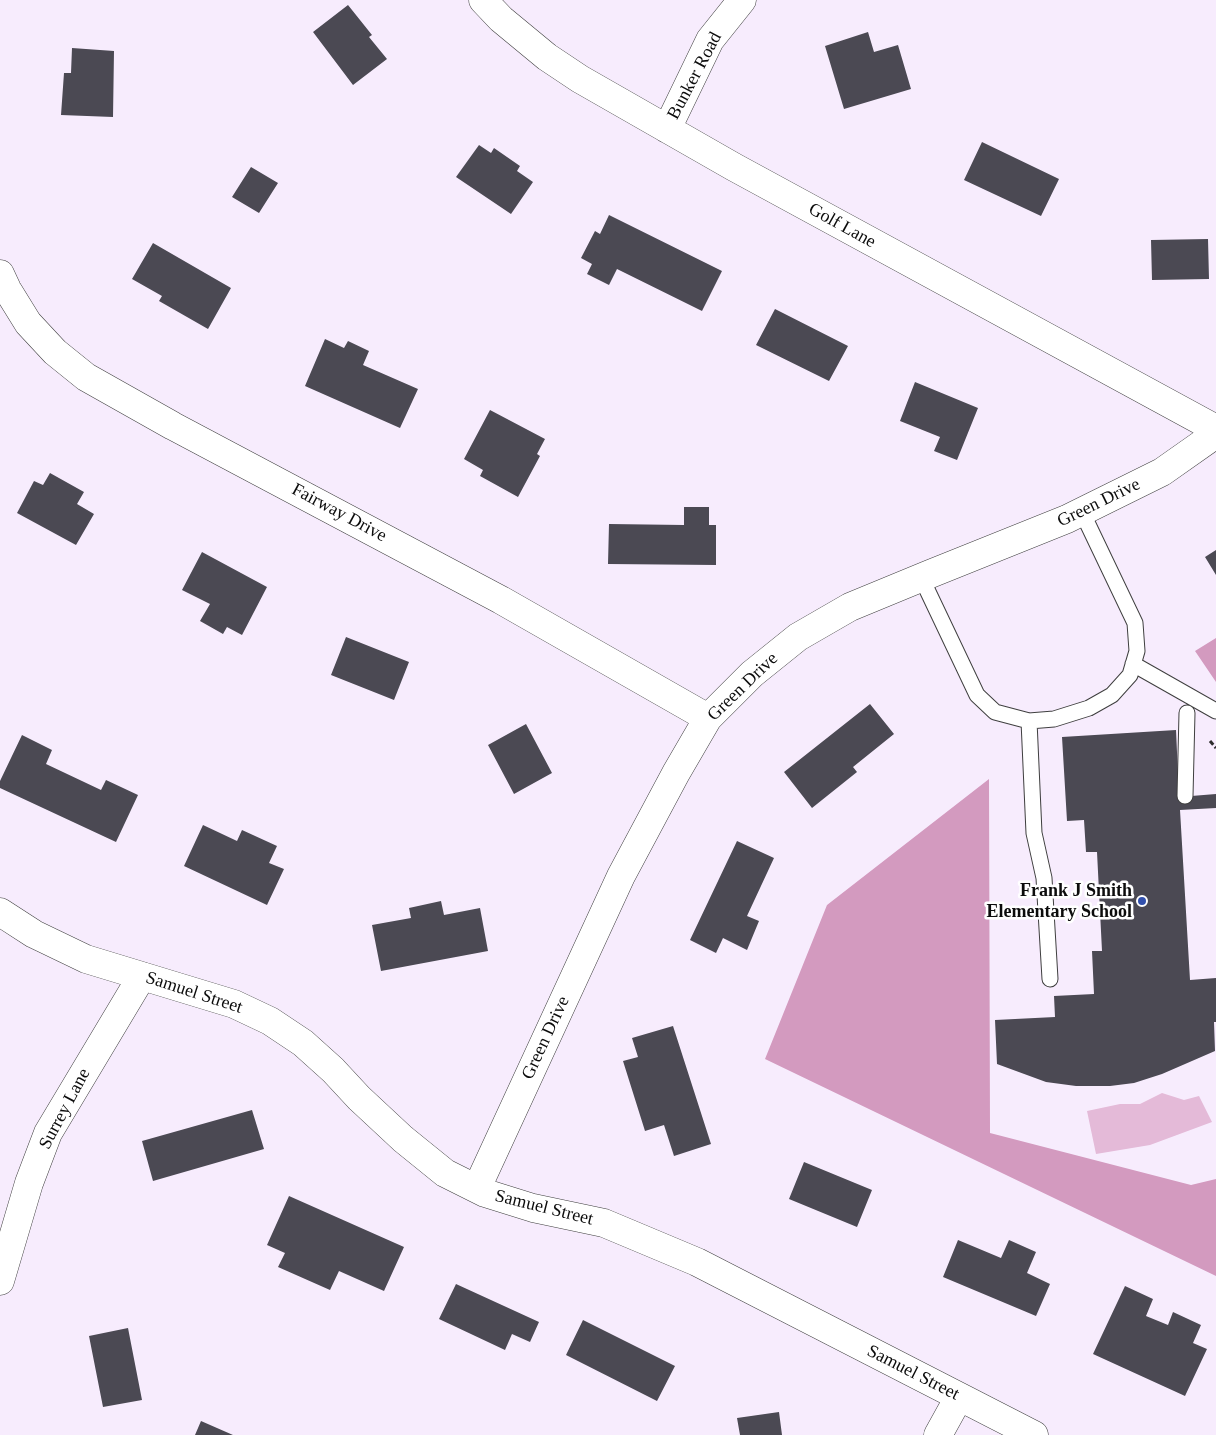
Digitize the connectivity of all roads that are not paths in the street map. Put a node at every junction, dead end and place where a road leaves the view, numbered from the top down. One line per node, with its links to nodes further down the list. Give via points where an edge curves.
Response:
1 (483, 0): 3 (street, Golf Lane, via 547,57)
2 (742, 0): 3 (street, Bunker Road, via 710,40)
3 (667, 129): 5 (street, Golf Lane)
4 (0, 274): 12 (street, Fairway Drive, via 28,323 55,352 86,377 501,600)
5 (1216, 429)
6 (1216, 434): 7 (street, Green Drive, via 1162,472)
7 (1082, 512): 8 (street, Green Drive); 9 (lane, via 1134,623 1137,651)
8 (921, 577): 12 (street, Green Drive, via 850,607 798,637 752,674); 13 (lane, via 977,694 995,712)
9 (1133, 664): 10 (lane); 13 (lane, via 1130,675 1112,695 1088,708 1054,719)
10 (1216, 711)
11 (1187, 713): 14 (lane)
12 (708, 718): 18 (street, Green Drive, via 621,876)
13 (1029, 721): 17 (lane, via 1034,833 1044,878)
14 (1184, 796)
15 (0, 912): 16 (street, Samuel Street, via 34,934 86,959)
16 (142, 976): 18 (street, Samuel Street, via 234,1004 270,1021 303,1043 403,1139 445,1173); 19 (street, Surrey Lane, via 48,1133 29,1183)
17 (1050, 979)
18 (477, 1188): 20 (street, Samuel Street, via 532,1208 604,1223 697,1262)
19 (0, 1281)
20 (960, 1397): 21 (street); 22 (street, Samuel Street)
21 (938, 1435)
22 (1034, 1435)

